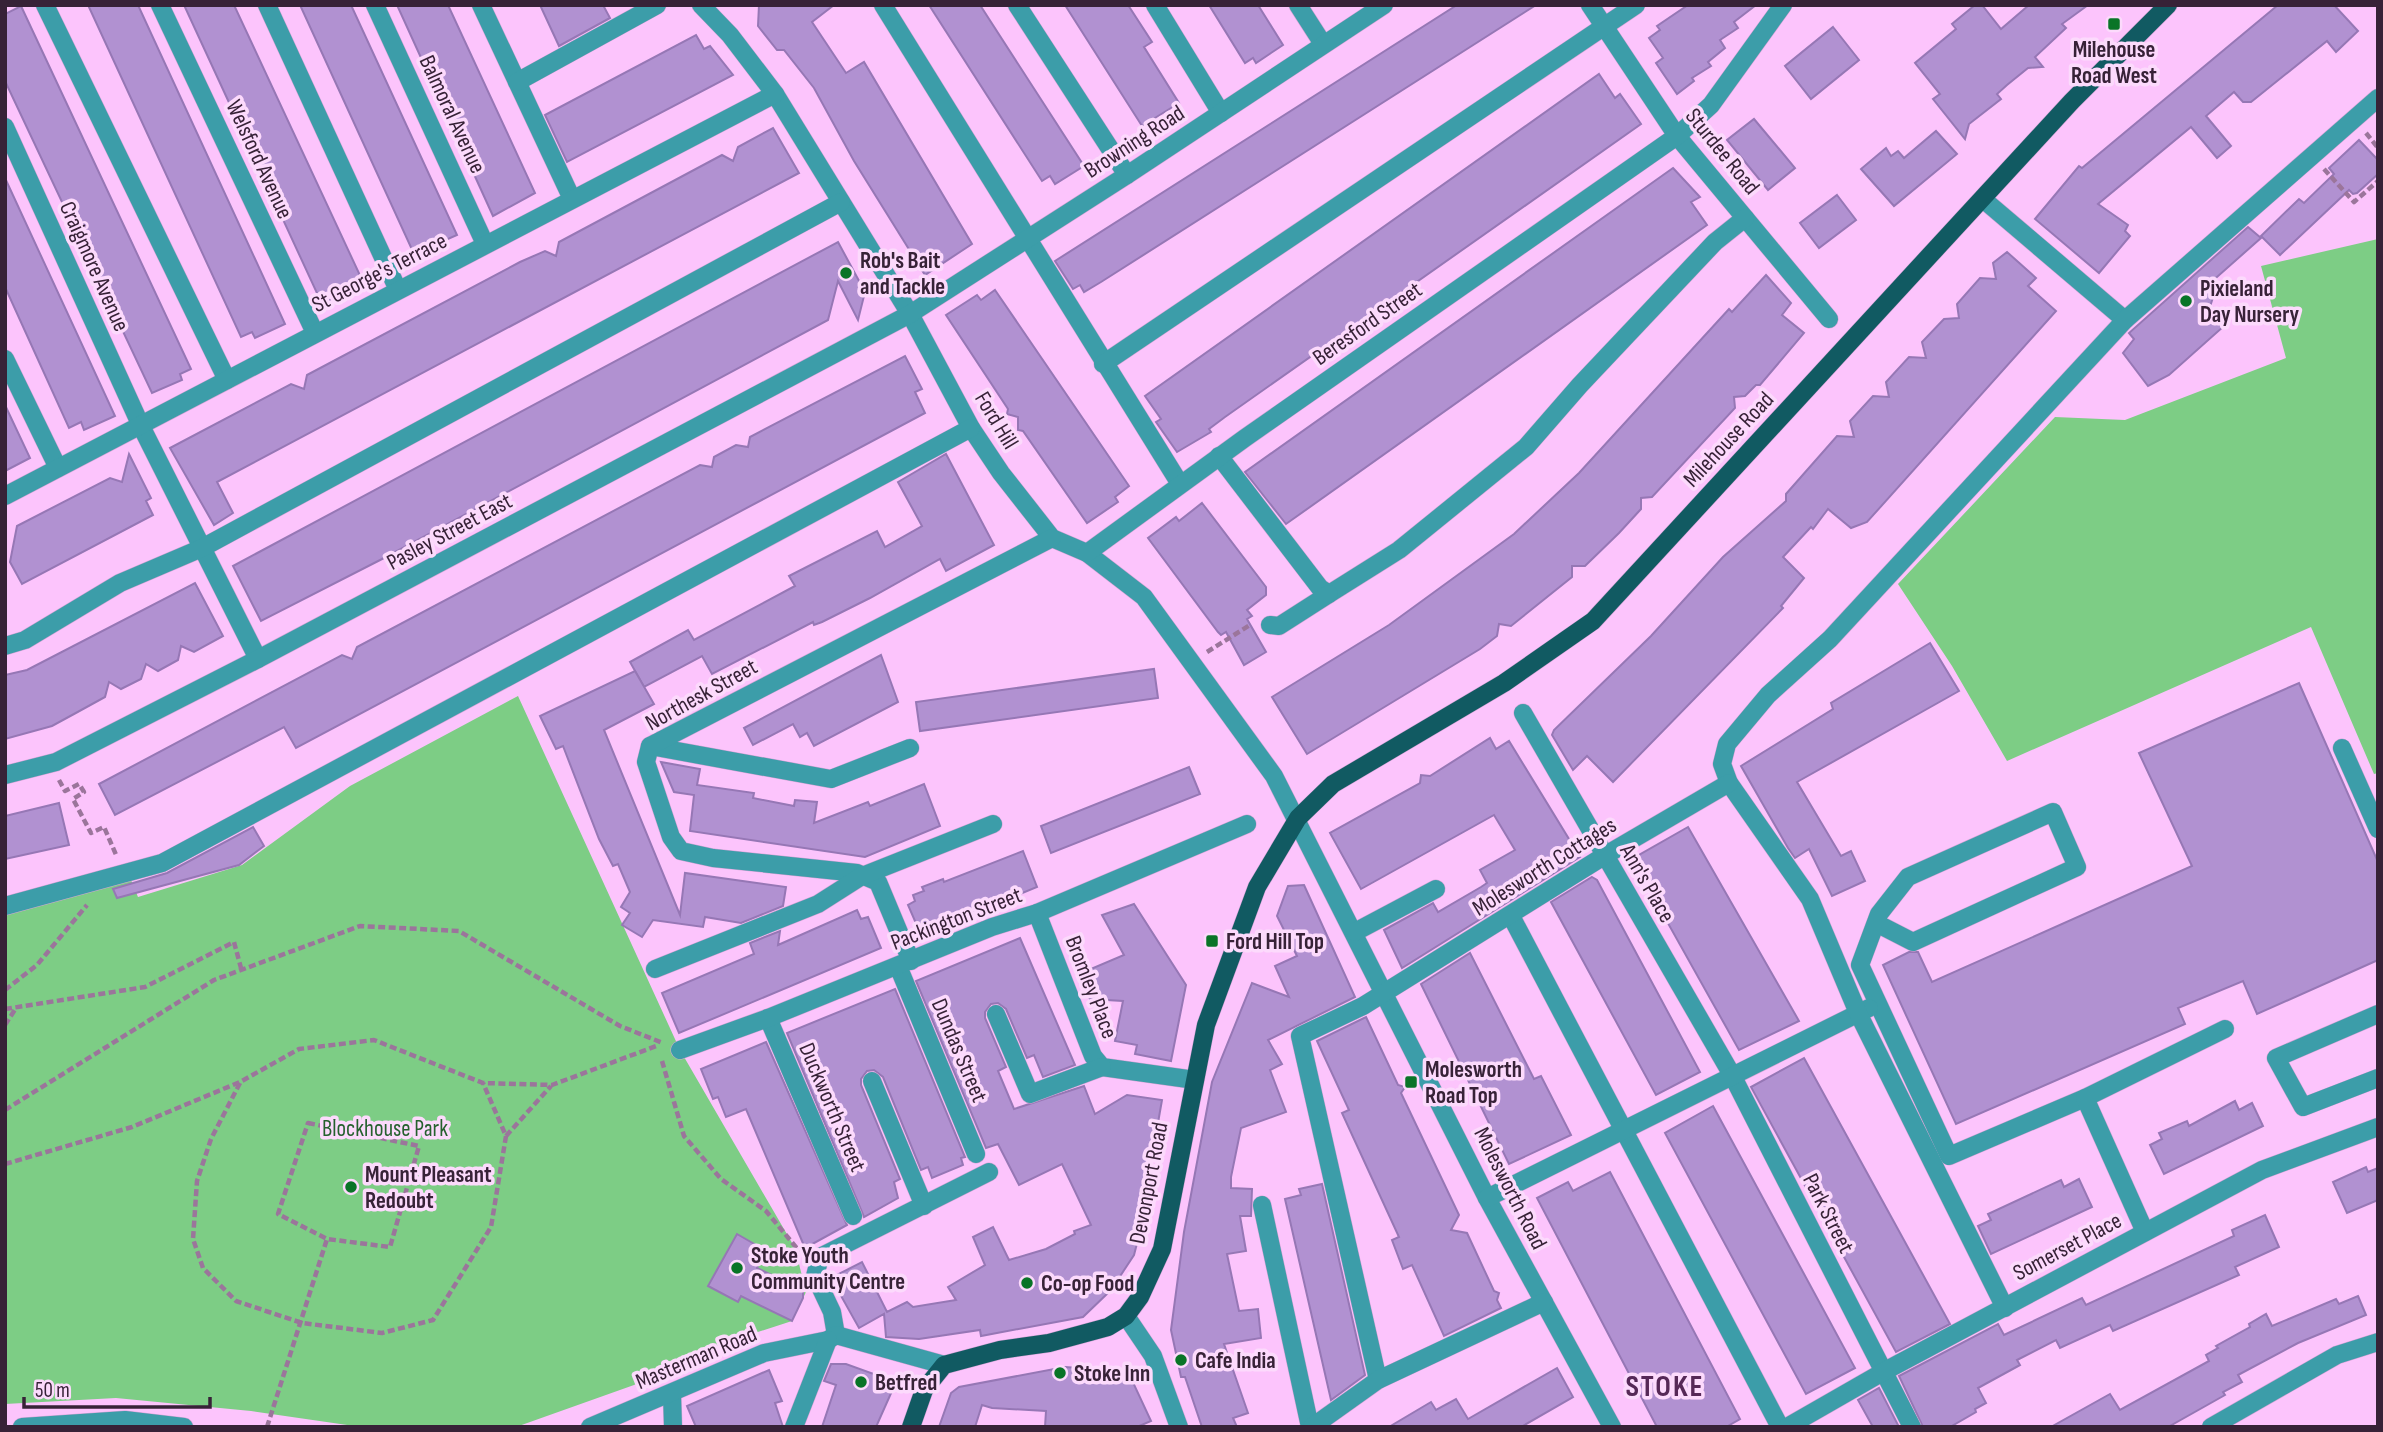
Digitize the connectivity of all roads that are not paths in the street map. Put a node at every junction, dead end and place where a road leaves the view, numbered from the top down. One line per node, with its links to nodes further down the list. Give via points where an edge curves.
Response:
1 (45, 5): 39 (street)
2 (160, 5): 36 (street, Welsford Avenue)
3 (267, 5): 32 (street)
4 (375, 5): 31 (street, Balmoral Avenue)
5 (481, 5): 19 (street)
6 (657, 5): 19 (street)
7 (701, 5): 20 (street, Ford Hill)
8 (883, 5): 30 (street)
9 (1017, 5): 25 (street)
10 (1155, 5): 22 (street)
11 (1298, 5): 18 (street)
12 (1384, 5): 18 (street, Browning Road)
13 (1590, 5): 17 (street, Sturdee Road)
14 (1636, 5): 17 (street)
15 (1783, 5): 24 (street, Beresford Street, via 1711,105)
16 (2168, 5): 27 (main road, Milehouse Road, via 2072,101)
17 (1605, 27): 24 (street, Sturdee Road); 38 (street)
18 (1323, 44): 22 (street, Browning Road)
19 (517, 82): 26 (street)
20 (775, 94): 26 (street, St George's Terrace); 28 (street, Ford Hill)
21 (2378, 98): 35 (street)
22 (1221, 113): 25 (street, Browning Road)
23 (5, 127): 40 (street, Craigmore Avenue)
24 (1677, 136): 29 (street, Sturdee Road); 42 (street, Beresford Street)
25 (1127, 175): 30 (street, Browning Road)
26 (572, 200): 31 (street, St George's Terrace)
27 (1984, 200): 35 (street); 59 (main road, Milehouse Road, via 1593,621 1504,683 1333,784)
28 (841, 202): 33 (street, Ford Hill); 47 (street)
29 (1745, 218): 34 (street, Sturdee Road); 49 (street, via 1714,242 1526,447 1399,550)
30 (1026, 239): 33 (street, Browning Road); 38 (street)
31 (485, 244): 32 (street, St George's Terrace)
32 (398, 290): 36 (street, St George's Terrace)
33 (910, 314): 41 (street, Ford Hill); 52 (street, Pasley Street East)
34 (1829, 319)
35 (2125, 320): 58 (street, via 1830,639 1760,705 1727,744 1722,764)
36 (315, 333): 39 (street, St George's Terrace)
37 (5, 359): 43 (street)
38 (1103, 364): 44 (street)
39 (227, 380): 40 (street, St George's Terrace)
40 (141, 426): 43 (street, St George's Terrace); 47 (street, Craigmore Avenue)
41 (971, 428): 46 (street, Ford Hill); 67 (street, via 162,863)
42 (1219, 456): 44 (street, Beresford Street); 49 (street)
43 (58, 468): 45 (street, St George's Terrace)
44 (1180, 484): 48 (street, Beresford Street)
45 (5, 496)
46 (1052, 538): 48 (street, Ford Hill); 54 (street, Northesk Street)
47 (202, 548): 51 (street, via 120,583 25,640); 52 (street, Craigmore Avenue)
48 (1087, 553): 59 (street, Ford Hill, via 1144,597 1274,776)
49 (1329, 594): 50 (street, via 1279,626)
50 (1270, 625)
51 (5, 646)
52 (258, 659): 57 (street, Pasley Street East, via 56,762)
53 (1523, 713): 64 (street, Ann's Place)
54 (650, 746): 55 (street, via 831,779); 65 (street, Northesk Street, via 646,762 671,837 681,851)
55 (910, 748)
56 (2342, 748): 62 (street)
57 (5, 775)
58 (1729, 783): 64 (street, Molesworth Cottages); 76 (street, via 1810,899)
59 (1297, 818): 63 (main road, Milehouse Road); 71 (street, Molesworth Road)
60 (993, 824): 65 (street)
61 (1247, 824): 68 (street, Packington Street)
62 (2378, 829)
63 (1278, 848): 85 (main road, Devonport Road, via 1257,887 1228,962 1206,1025)
64 (1604, 856): 69 (street, Molesworth Cottages); 83 (street, Ann's Place)
65 (862, 876): 72 (street, via 878,882); 73 (street, via 818,904)
66 (1436, 889): 71 (street)
67 (5, 906)
68 (1037, 913): 72 (street, Packington Street); 82 (street, Bromley Place, via 1093,1056)
69 (1511, 916): 74 (street, Molesworth Cottages); 89 (street)
70 (1876, 923): 70 (street, via 1908,877 2053,812 2077,867 1913,942); 75 (street, via 1860,965)
71 (1355, 932): 74 (street, Molesworth Road)
72 (905, 963): 79 (street, Packington Street); 90 (street, Dundas Street)
73 (655, 969)
74 (1384, 990): 92 (street, Molesworth Road); 104 (street, Molesworth Cottages, via 1363,1006 1300,1035)
75 (1878, 1004): 76 (street); 87 (street, via 1949,1156)
76 (1858, 1013): 83 (street); 98 (street)
77 (996, 1014): 82 (street, via 1030,1102)
78 (2378, 1014): 84 (street, via 2276,1058 2303,1107)
79 (768, 1018): 81 (street, Packington Street); 95 (street, Duckworth Street)
80 (2225, 1029): 87 (street)
81 (680, 1050)
82 (1102, 1067): 85 (street, Bromley Place)
83 (1732, 1075): 89 (street); 103 (street, Park Street)
84 (2378, 1078)
85 (1195, 1080): 99 (main road, Devonport Road, via 1162,1249 1147,1285)
86 (872, 1081): 94 (street)
87 (2085, 1098): 96 (street)
88 (2378, 1127): 96 (street, Somerset Place, via 2262,1170)
89 (1623, 1130): 92 (street); 116 (street)
90 (976, 1154)
91 (989, 1172): 94 (street)
92 (1487, 1198): 97 (street, Molesworth Road)
93 (1262, 1205): 114 (street)
94 (924, 1206): 100 (street, via 820,1257 815,1276 832,1312)
95 (853, 1216)
96 (2145, 1232): 98 (street, Somerset Place)
97 (1544, 1303): 104 (street); 115 (street, Molesworth Road)
98 (2005, 1308): 103 (street, Somerset Place)
99 (1126, 1316): 102 (main road, via 1108,1327 1064,1339); 113 (street, via 1153,1356)
100 (832, 1337): 102 (street, Masterman Road); 105 (street, Masterman Road, via 764,1353); 111 (street)
101 (2378, 1342): 119 (street, via 2337,1354)
102 (944, 1365): 112 (main road, via 924,1390)
103 (1883, 1372): 117 (street, Somerset Place); 118 (street, Park Street)
104 (1378, 1380): 114 (street)
105 (672, 1394): 109 (street, Masterman Road); 110 (street)
106 (126, 1424): 107 (street); 108 (street)
107 (22, 1427)
108 (184, 1427)
109 (590, 1427)
110 (673, 1427)
111 (794, 1427)
112 (911, 1427)
113 (1179, 1427)
114 (1311, 1427)
115 (1612, 1427)
116 (1780, 1427)
117 (1787, 1427)
118 (1912, 1427)
119 (2211, 1427)

